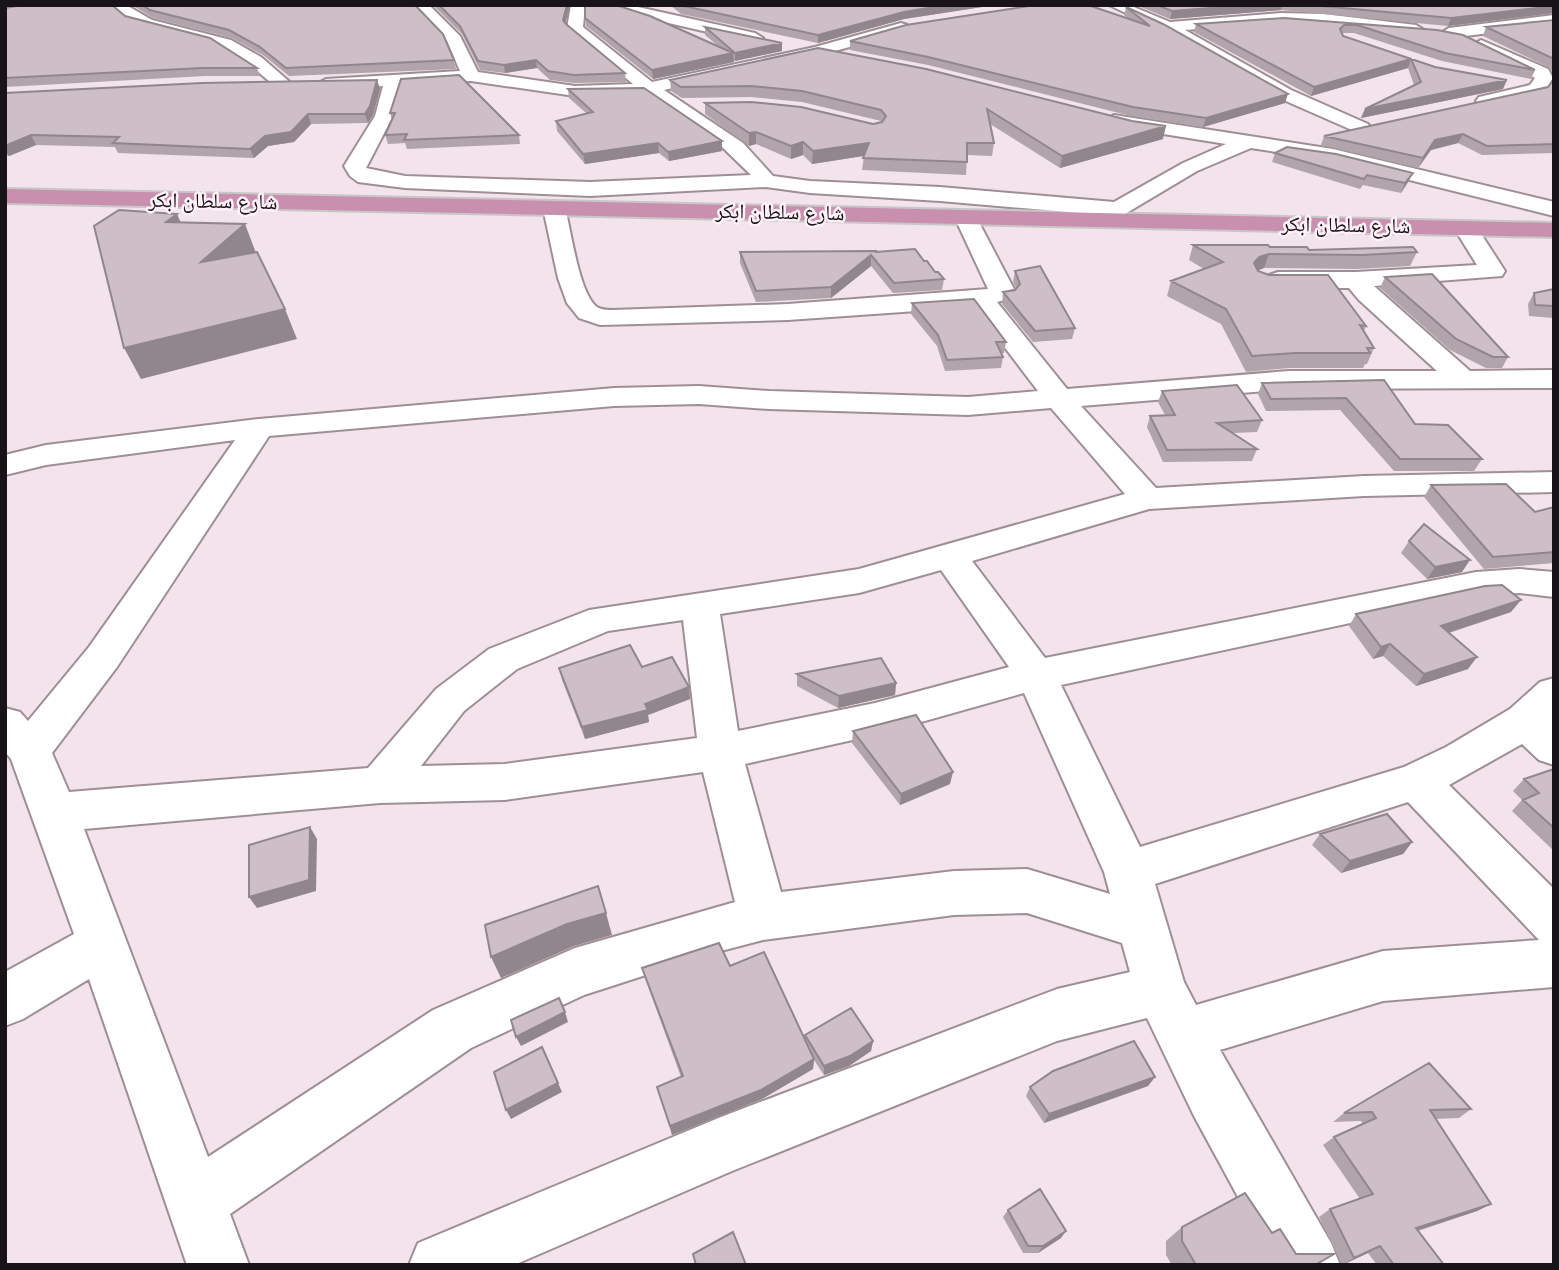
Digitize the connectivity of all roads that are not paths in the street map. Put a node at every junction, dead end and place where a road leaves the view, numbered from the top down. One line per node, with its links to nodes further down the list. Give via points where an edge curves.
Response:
1 (116, 5): 21 (street, via 153,28 200,34 252,56)
2 (420, 5): 17 (street, via 454,39)
3 (578, 5): 22 (street, via 575,28)
4 (608, 5): 14 (street)
5 (1116, 5): 12 (street)
6 (1245, 5): 7 (street)
7 (1281, 18): 10 (street); 12 (street); 13 (street)
8 (1554, 20): 11 (street)
9 (917, 25): 14 (street)
10 (1447, 26): 11 (street); 15 (street)
11 (1506, 26): 15 (street, via 1525,44)
12 (1168, 27): 29 (street, via 1285,94)
13 (1341, 37)
14 (817, 51): 16 (street); 22 (street)
15 (1497, 52): 23 (street, via 1542,73)
16 (854, 58)
17 (471, 76): 19 (street); 22 (street, via 575,91)
18 (1497, 79): 23 (street)
19 (393, 80): 21 (street); 32 (street, via 384,116 354,166 366,177 590,189)
20 (257, 84): 21 (street)
21 (283, 84)
22 (649, 88): 25 (street)
23 (1546, 92): 26 (street)
24 (713, 105): 25 (street)
25 (677, 107): 32 (street, via 745,153)
26 (1460, 107)
27 (1090, 115): 30 (street)
28 (1385, 123): 29 (street)
29 (1361, 128): 31 (street)
30 (1248, 142): 31 (street); 36 (street, via 1190,167)
31 (1275, 146): 35 (street, via 1333,155)
32 (766, 181): 36 (street, via 940,194)
33 (5, 196): 34 (highway, شارع سلطان ابكر)
34 (554, 208): 37 (highway, شارع سلطان ابكر); 42 (street, via 581,306 597,317 788,312)
35 (1554, 209)
36 (1109, 214): 37 (highway, شارع سلطان ابكر); 38 (highway, شارع سلطان ابكر)
37 (965, 216): 42 (street, via 1003,293)
38 (1466, 228): 39 (highway, شارع سلطان ابكر); 41 (street, via 1493,271)
39 (1554, 230)
40 (1264, 279): 41 (street)
41 (1356, 281): 44 (street)
42 (981, 299): 45 (street)
43 (1554, 379): 44 (street)
44 (1465, 381): 45 (street, via 1289,380)
45 (1059, 399): 46 (street, via 968,406 699,395 614,397); 49 (street)
46 (259, 428): 47 (street, via 46,455); 55 (street, via 103,657)
47 (5, 466)
48 (1554, 482): 49 (street)
49 (1147, 499): 50 (street)
50 (950, 556): 52 (street, via 859,581); 53 (street)
51 (1554, 585): 53 (street, via 1519,581 1476,584)
52 (700, 604): 56 (street); 58 (street, via 602,619 503,659 450,700)
53 (1036, 675): 56 (street, via 875,719); 60 (street)
54 (1544, 721): 57 (street)
55 (17, 737): 59 (street)
56 (720, 752): 58 (street, via 505,782); 61 (street)
57 (1416, 781): 60 (street); 62 (street)
58 (380, 785): 59 (street)
59 (55, 812): 64 (street)
60 (1128, 872): 63 (street)
61 (763, 917): 63 (street, via 954,893 1027,891); 68 (street, via 575,973 452,1029)
62 (1554, 923)
63 (1142, 926): 67 (street)
64 (103, 944): 66 (street); 68 (street)
65 (1554, 963): 67 (street, via 1383,976)
66 (5, 1001)
67 (1171, 1012): 70 (street, via 1057,1015 721,1146); 71 (street)
68 (195, 1202): 69 (street)
69 (218, 1265)
70 (440, 1265)
71 (1309, 1265)

